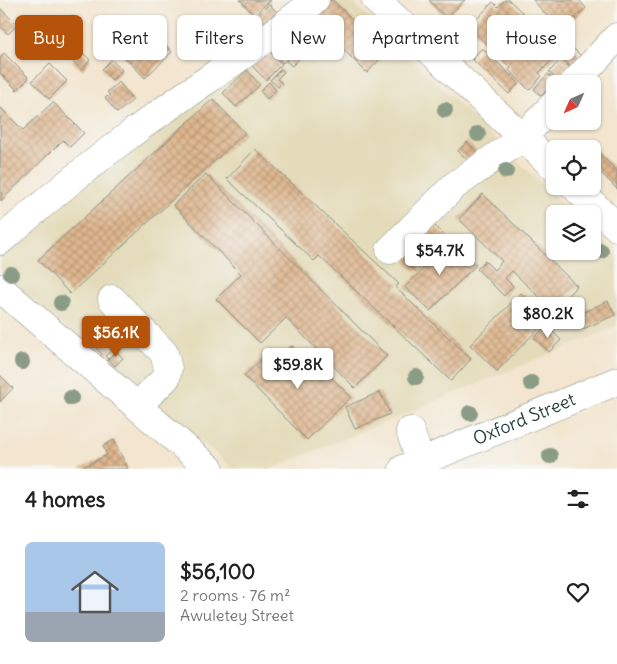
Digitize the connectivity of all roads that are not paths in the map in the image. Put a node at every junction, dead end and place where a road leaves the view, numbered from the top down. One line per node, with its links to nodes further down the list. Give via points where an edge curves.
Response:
1 (315, 0): 10 (street, via 254,48 127,136)
2 (376, 0): 6 (street)
3 (617, 37): 4 (street)
4 (581, 75)
5 (546, 113): 6 (street)
6 (522, 138): 7 (street); 11 (street, via 454,186)
7 (546, 160)
8 (583, 195): 9 (street)
9 (617, 227)
10 (0, 241)
11 (390, 250)
12 (0, 288): 15 (street)
13 (112, 300): 15 (street, via 164,353 168,369 166,378)
14 (617, 381): 17 (street, Oxford Street)
15 (137, 406): 18 (street)
16 (410, 432): 17 (street)
17 (412, 466)
18 (210, 469)

